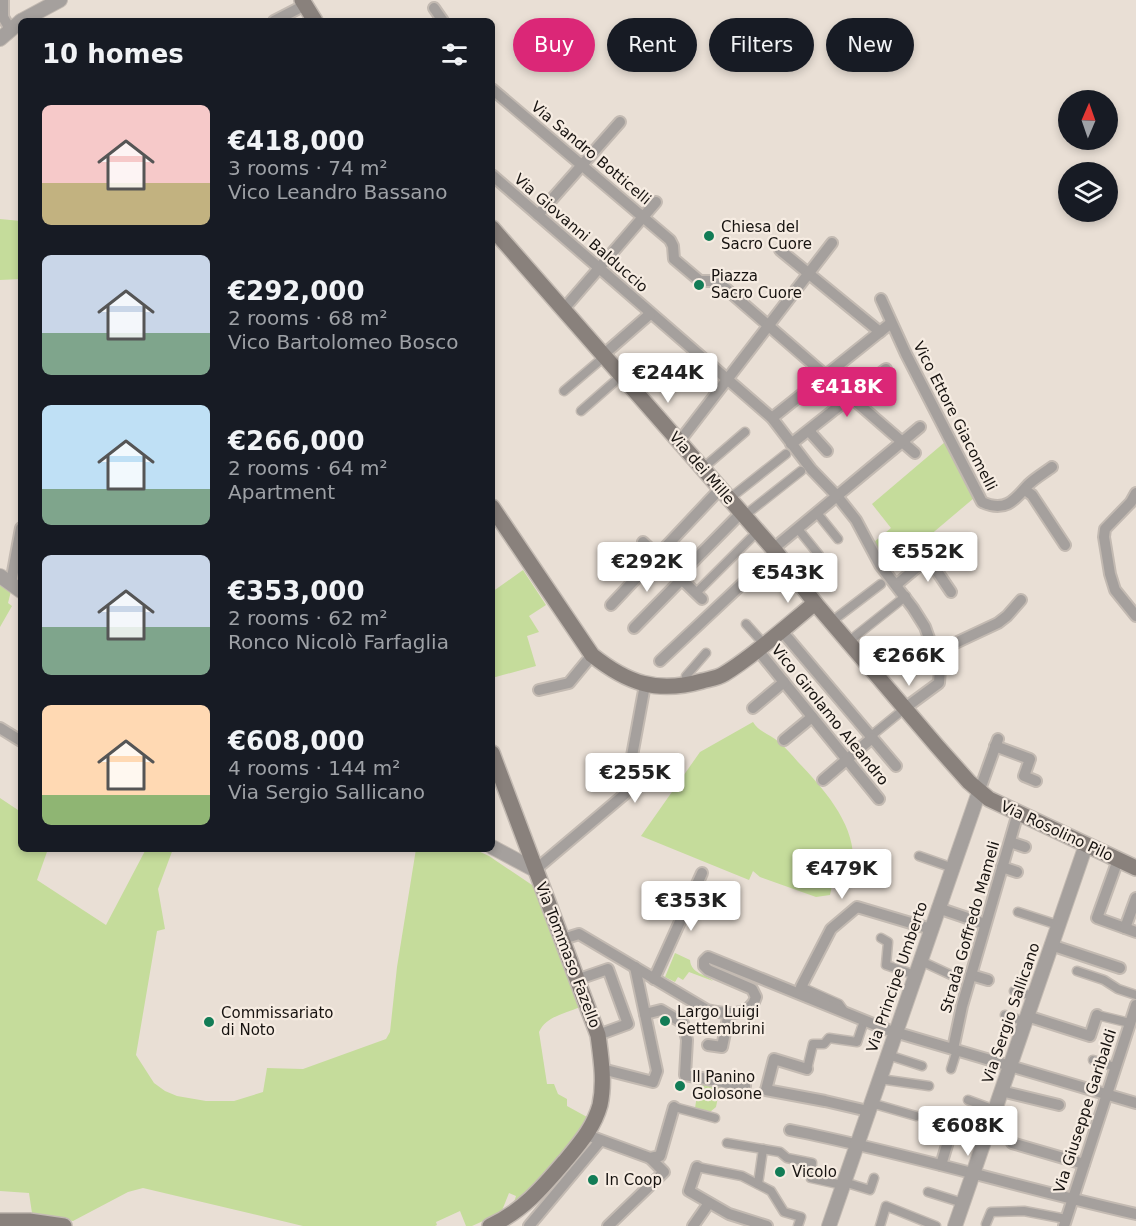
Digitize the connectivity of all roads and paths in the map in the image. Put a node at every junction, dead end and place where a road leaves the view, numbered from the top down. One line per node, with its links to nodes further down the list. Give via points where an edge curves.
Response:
1 (3, 0): 9 (street)
2 (60, 0): 5 (street)
3 (303, 2): 6 (street); 7 (main road)
4 (435, 8): 8 (street)
5 (22, 18)
6 (279, 18)
7 (313, 18)
8 (441, 18)
9 (9, 24)
10 (495, 92): 12 (street, Via Sandro Botticelli)
11 (620, 122): 12 (street)
12 (581, 165): 15 (street); 16 (street, Via Sandro Botticelli)
13 (495, 178): 15 (street, Via Giovanni Balduccio)
14 (656, 202): 16 (street)
15 (537, 215): 20 (street, Via Giovanni Balduccio)
16 (643, 217): 20 (street); 26 (street, Via Sandro Botticelli, via 670,240 674,259 699,281 717,281)
17 (495, 232): 23 (main road, Via dei Mille)
18 (832, 243): 21 (street)
19 (780, 250): 21 (street)
20 (598, 268): 23 (street); 24 (street, Via Giovanni Balduccio)
21 (809, 273): 26 (street); 27 (street)
22 (881, 299): 25 (street, Vico Ettore Giacomelli)
23 (562, 310): 28 (main road, Via dei Mille)
24 (650, 314): 28 (street); 32 (street, Via Giovanni Balduccio)
25 (891, 323): 27 (street); 48 (street, Vico Ettore Giacomelli, via 982,502 1007,505)
26 (768, 326): 31 (street); 32 (street)
27 (880, 332): 31 (street)
28 (603, 356): 30 (main road, Via dei Mille); 33 (street)
29 (886, 369): 34 (street)
30 (621, 376): 35 (street); 41 (main road, Via dei Mille)
31 (826, 376): 34 (street); 36 (street)
32 (727, 380): 36 (street, Via Giovanni Balduccio); 41 (street)
33 (564, 391)
34 (851, 397): 38 (street); 40 (street)
35 (581, 411)
36 (772, 418): 42 (street, Via Giovanni Balduccio)
37 (920, 427): 40 (street)
38 (809, 430): 42 (street); 43 (street)
39 (745, 432): 46 (street)
40 (902, 441): 44 (street); 51 (street)
41 (680, 442): 46 (main road, Via dei Mille)
42 (788, 449): 50 (street); 51 (street, Via Giovanni Balduccio)
43 (827, 451)
44 (915, 453)
45 (1052, 467): 48 (street, Vico Ettore Giacomelli)
46 (702, 469): 50 (main road, Via dei Mille)
47 (801, 471): 54 (street)
48 (1025, 490): 61 (street)
49 (1136, 493): 76 (street, via 1105,529 1104,537 1115,590)
50 (725, 494): 54 (main road, Via dei Mille); 64 (street)
51 (837, 496): 53 (street); 69 (street, Via Giovanni Balduccio)
52 (495, 511): 85 (main road)
53 (817, 513): 55 (street); 57 (street)
54 (743, 515): 56 (main road, Via dei Mille); 66 (street)
55 (798, 530): 62 (street); 63 (street)
56 (757, 532): 62 (main road, Via dei Mille); 71 (street)
57 (838, 539)
58 (643, 542): 64 (street)
59 (18, 543): 67 (street)
60 (945, 544): 65 (street)
61 (1065, 544)
62 (774, 551): 74 (main road, Via dei Mille); 86 (street)
63 (819, 555)
64 (658, 556): 66 (street); 75 (street)
65 (928, 558): 69 (street); 70 (street)
66 (680, 578): 71 (street); 79 (street)
67 (11, 584)
68 (881, 584): 77 (street)
69 (896, 585): 72 (street, Via Giovanni Balduccio)
70 (951, 592)
71 (699, 596)
72 (906, 596): 81 (street); 84 (street, Via Giovanni Balduccio, via 925,627)
73 (1021, 600): 84 (street, via 998,623)
74 (815, 603): 77 (main road, Via dei Mille); 80 (main road)
75 (610, 605)
76 (1136, 616)
77 (831, 622): 81 (main road, Via dei Mille)
78 (746, 624): 82 (street)
79 (633, 628)
80 (781, 630): 82 (main road); 95 (street)
81 (848, 642): 92 (main road, Via dei Mille)
82 (761, 647): 88 (street, Vico Girolamo Aleandro); 89 (main road, via 723,675 687,685)
83 (705, 653): 87 (street)
84 (934, 653): 92 (street, Via Giovanni Balduccio, via 940,669 939,683)
85 (592, 654): 89 (main road, via 609,669); 90 (street, via 569,683)
86 (660, 662)
87 (686, 676)
88 (784, 682): 91 (street); 93 (street, Vico Girolamo Aleandro)
89 (645, 685): 115 (street, via 625,794)
90 (539, 690)
91 (753, 708)
92 (902, 711): 95 (street); 103 (main road, Via Rosolino Pilo)
93 (812, 717): 97 (street); 98 (street, Vico Girolamo Aleandro)
94 (0, 728): 96 (street)
95 (872, 737): 98 (street); 100 (street)
96 (18, 739)
97 (784, 740)
98 (846, 759): 101 (street); 104 (street, Vico Girolamo Aleandro)
99 (495, 761): 115 (main road, Via Tommaso Fazello)
100 (896, 766)
101 (823, 780)
102 (1036, 781): 103 (street, Via Principe Umberto, via 1024,776 1030,759 996,743)
103 (979, 792): 105 (main road, Via Rosolino Pilo); 113 (street, Via Principe Umberto)
104 (879, 799)
105 (1018, 813): 106 (street, Strada Goffredo Mameli); 107 (main road, Via Rosolino Pilo)
106 (1010, 842): 108 (street); 112 (street, Strada Goffredo Mameli)
107 (1086, 845): 111 (main road, Via Rosolino Pilo); 122 (street, Via Sergio Sallicano)
108 (1025, 847)
109 (495, 849): 115 (street)
110 (919, 856): 113 (street)
111 (1119, 860): 114 (main road, Via Rosolino Pilo); 123 (street, via 1096,918)
112 (1002, 867): 116 (street); 121 (street, Strada Goffredo Mameli)
113 (953, 868): 119 (street, Via Principe Umberto)
114 (1136, 868)
115 (535, 870): 127 (main road, Via Tommaso Fazello)
116 (1017, 872)
117 (702, 873): 136 (street)
118 (1136, 898): 123 (street)
119 (938, 908): 121 (street); 124 (street, Via Principe Umberto)
120 (1018, 912): 122 (street)
121 (986, 924): 135 (street, Strada Goffredo Mameli)
122 (1058, 925): 128 (street, Via Sergio Sallicano)
123 (1125, 928): 125 (street)
124 (931, 929): 129 (street, Via Principe Umberto); 139 (street, via 857,907 831,929)
125 (1136, 932)
126 (881, 938): 133 (street, via 888,942 886,965)
127 (564, 939): 130 (street, via 579,934); 137 (main road, Via Tommaso Fazello)
128 (1052, 945): 131 (street); 142 (street, Via Sergio Sallicano)
129 (921, 961): 133 (street, Via Principe Umberto); 134 (street)
130 (635, 967): 136 (street); 145 (street)
131 (1120, 968)
132 (1077, 971): 141 (street)
133 (915, 975): 152 (street, Via Principe Umberto)
134 (951, 975)
135 (971, 975): 138 (street); 155 (street, Strada Goffredo Mameli)
136 (654, 979): 144 (street, via 707,1010)
137 (579, 980): 153 (main road, Via Tommaso Fazello); 153 (street, via 608,969 628,1024)
138 (987, 980)
139 (801, 987): 146 (street, via 838,1004)
140 (1014, 990): 142 (street)
141 (1136, 995)
142 (1034, 996): 149 (street, Via Sergio Sallicano)
143 (1136, 1005): 151 (street, Via Giuseppe Garibaldi)
144 (729, 1013): 146 (street, via 750,1008 755,992 708,970 704,966 708,957); 154 (street, via 722,1047)
145 (645, 1014): 161 (street, via 657,1071 653,1082); 165 (street, via 661,1010 683,1023 687,1040 685,1076)
146 (846, 1014): 150 (street)
147 (1005, 1015): 149 (street)
148 (1097, 1015): 149 (street, via 1090,1036); 151 (street)
149 (1026, 1019): 159 (street, Via Sergio Sallicano)
150 (864, 1021): 152 (street); 162 (street, via 857,1042 829,1038 825,1044 813,1044)
151 (1130, 1023): 160 (street, Via Giuseppe Garibaldi)
152 (896, 1032): 155 (street); 156 (street, Via Principe Umberto)
153 (598, 1035): 161 (main road, Via Tommaso Fazello)
154 (708, 1045)
155 (955, 1049): 159 (street); 163 (street)
156 (888, 1055): 158 (street); 164 (street, Via Principe Umberto)
157 (1093, 1060): 160 (street)
158 (922, 1066)
159 (1010, 1066): 167 (street, Via Sergio Sallicano); 168 (street)
160 (1115, 1067): 168 (street, Via Giuseppe Garibaldi)
161 (602, 1069): 179 (main road, Via Tommaso Fazello)
162 (807, 1069): 173 (street, via 774,1059 766,1090)
163 (951, 1070)
164 (880, 1078): 166 (street); 173 (street, Via Principe Umberto)
165 (745, 1086)
166 (929, 1086)
167 (1001, 1091): 171 (street); 174 (street, Via Sergio Sallicano)
168 (1106, 1095): 170 (street); 185 (street, Via Giuseppe Garibaldi)
169 (968, 1101): 174 (street)
170 (1136, 1103)
171 (1059, 1105)
172 (674, 1107): 176 (street); 184 (street)
173 (870, 1107): 175 (street); 181 (street, Via Principe Umberto)
174 (995, 1110): 188 (street, Via Sergio Sallicano)
175 (916, 1116)
176 (714, 1118)
177 (790, 1130): 181 (street)
178 (950, 1134): 186 (street)
179 (593, 1138): 184 (street); 202 (main road, Via Tommaso Fazello, via 538,1193 507,1218); 203 (street)
180 (727, 1143): 183 (street)
181 (857, 1143): 186 (street); 191 (street, Via Principe Umberto)
182 (1012, 1143): 185 (street)
183 (763, 1149): 190 (street); 191 (street, via 812,1163 811,1178)
184 (655, 1157): 204 (street, via 664,1172)
185 (1084, 1164): 193 (street, Via Giuseppe Garibaldi)
186 (940, 1165): 188 (street)
187 (697, 1167): 190 (street, via 742,1176); 194 (street, via 689,1191)
188 (973, 1173): 193 (street); 195 (street, Via Sergio Sallicano)
189 (874, 1178): 191 (street, via 870,1190)
190 (758, 1184): 207 (street, via 773,1194 784,1212 801,1217)
191 (843, 1184): 208 (street, Via Principe Umberto)
192 (928, 1192): 195 (street)
193 (1072, 1200): 196 (street); 198 (street, Via Giuseppe Garibaldi)
194 (708, 1203): 199 (street); 205 (street)
195 (963, 1203): 211 (street, Via Sergio Sallicano)
196 (1136, 1214)
197 (0, 1221): 201 (main road)
198 (1065, 1223): 200 (street, via 1024,1211 991,1212)
199 (751, 1224): 206 (street)
200 (986, 1224)
201 (64, 1226)
202 (490, 1226)
203 (529, 1226)
204 (608, 1226)
205 (693, 1226)
206 (767, 1226)
207 (798, 1226)
208 (829, 1226)
209 (880, 1226): 210 (street, via 886,1206)
210 (936, 1226)
211 (955, 1226)

